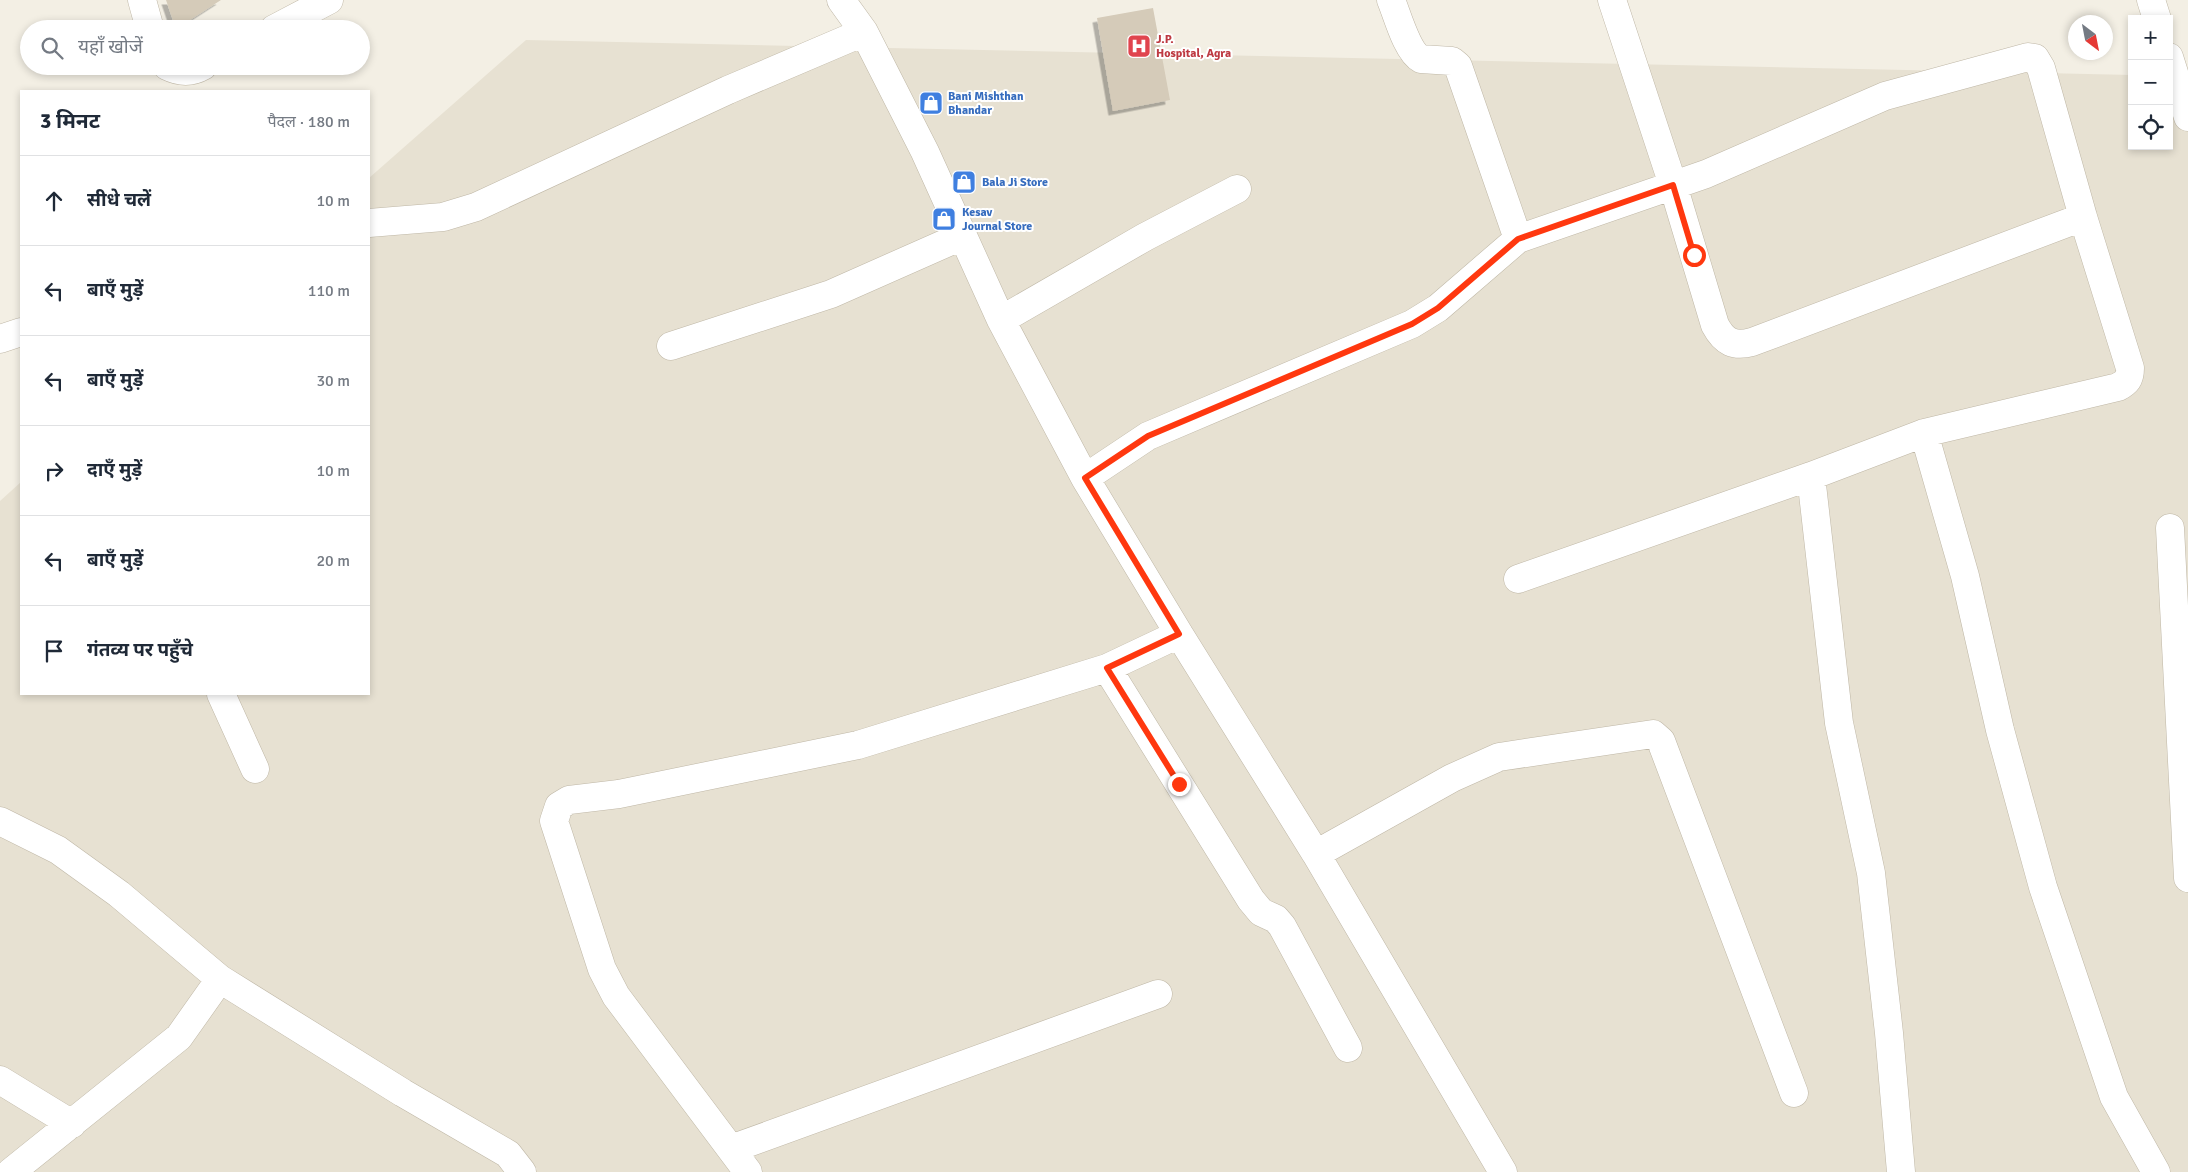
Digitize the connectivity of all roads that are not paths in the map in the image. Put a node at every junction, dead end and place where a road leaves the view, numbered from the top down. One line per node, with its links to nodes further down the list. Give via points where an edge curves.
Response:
1 (142, 0): 8 (street)
2 (329, 0): 9 (street)
3 (841, 0): 10 (street)
4 (1392, 0): 18 (street, via 1417,57 1452,61 1458,66)
5 (1612, 0): 13 (street)
6 (2151, 0): 7 (street)
7 (2156, 15)
8 (148, 20)
9 (291, 20)
10 (864, 32): 16 (street, via 728,90 476,207 444,217); 17 (street, via 925,152)
11 (2170, 60): 12 (street)
12 (2188, 117)
13 (1673, 185): 15 (street, via 1715,325 1730,343 1741,345); 15 (street, via 1706,174 1885,96 2028,57 2035,58 2041,68); 18 (street)
14 (1237, 189): 19 (street, via 1145,237)
15 (2083, 217): 23 (street, via 2130,368 2126,383)
16 (370, 223)
17 (962, 236): 19 (street); 22 (street, via 831,294)
18 (1518, 239): 25 (street, via 1438,308 1412,324 1148,436)
19 (1001, 320): 25 (street)
20 (20, 332): 21 (street)
21 (0, 339)
22 (671, 346)
23 (1924, 433): 24 (street); 47 (street, via 1965,576 2000,730 2043,887 2114,1097)
24 (1811, 476): 27 (street); 46 (street, via 1839,723 1870,873)
25 (1085, 478): 28 (street)
26 (2170, 528): 34 (street)
27 (1518, 579)
28 (1179, 634): 29 (street); 33 (street)
29 (1107, 668): 37 (street, via 1251,900 1282,926); 41 (street, via 858,745 619,794 569,800 559,806 554,821 602,969 616,996)
30 (221, 695): 31 (street)
31 (256, 769)
32 (0, 821): 35 (street, via 58,850 119,894)
33 (1316, 854): 39 (street, via 1452,778 1499,757 1653,734 1661,741); 45 (street)
34 (2188, 878)
35 (220, 980): 40 (street, via 179,1037); 42 (street, via 403,1093)
36 (1158, 994): 41 (street)
37 (1348, 1048)
38 (0, 1080): 40 (street)
39 (1794, 1094)
40 (72, 1124): 43 (street)
41 (732, 1149): 44 (street)
42 (508, 1166)
43 (11, 1172)
44 (748, 1172)
45 (1503, 1172)
46 (1901, 1172)
47 (2156, 1172)

